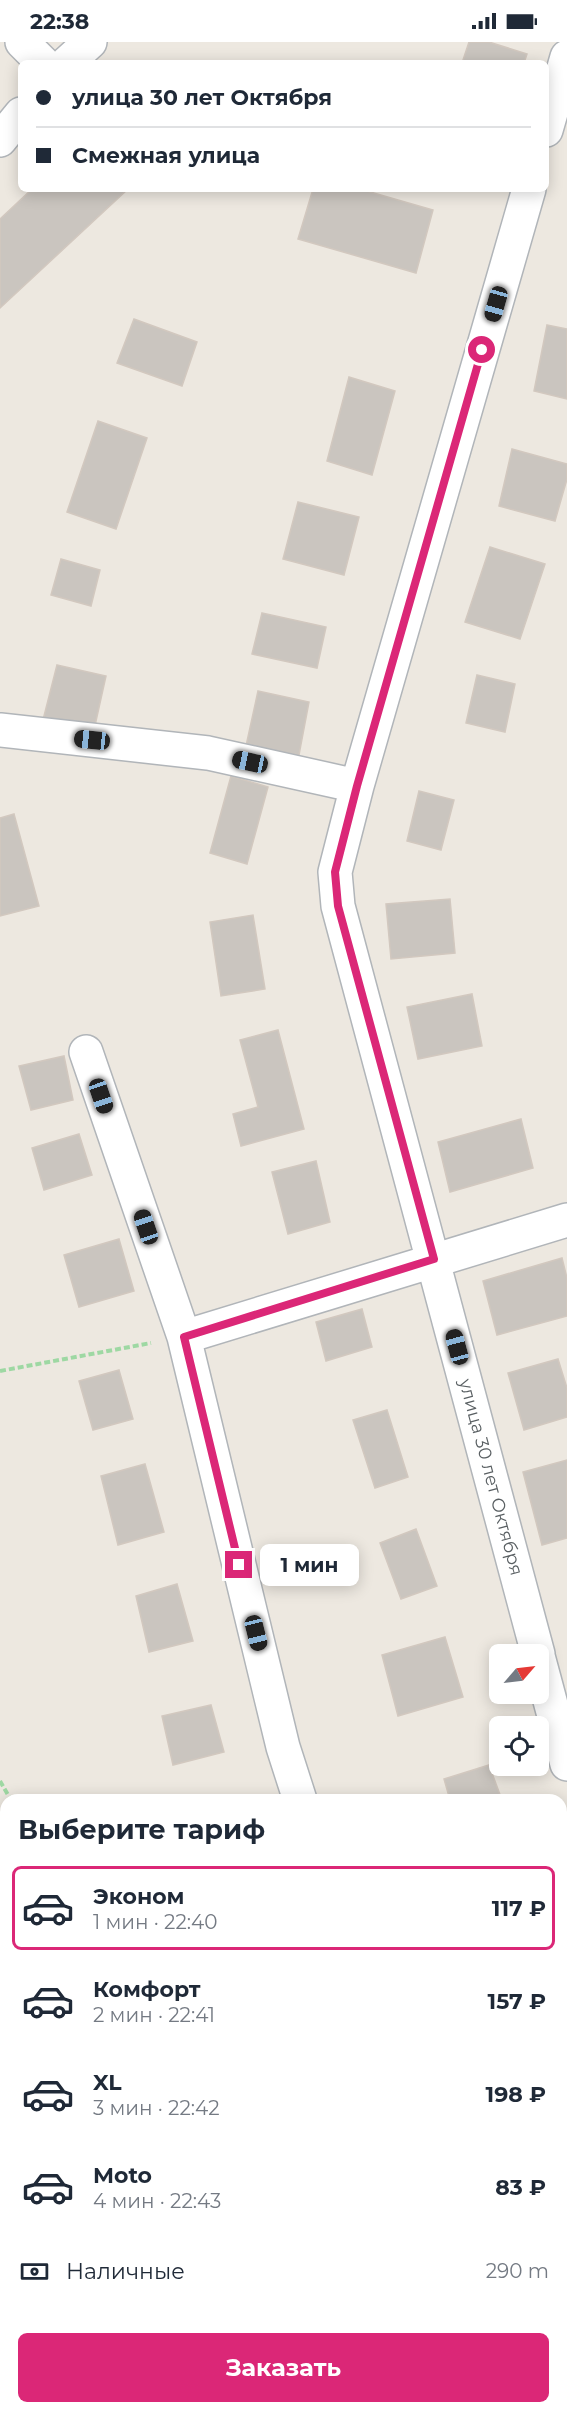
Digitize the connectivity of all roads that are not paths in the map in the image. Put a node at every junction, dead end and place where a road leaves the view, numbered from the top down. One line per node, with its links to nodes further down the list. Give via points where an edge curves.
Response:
1 (22, 42): 4 (street)
2 (90, 42): 5 (street)
3 (567, 57): 7 (street)
4 (40, 60)
5 (70, 60)
6 (18, 118): 8 (street)
7 (549, 120)
8 (0, 140)
9 (528, 192): 11 (street, улица 30 лет Октября)
10 (0, 730): 11 (street, via 208,753)
11 (357, 786): 14 (street, улица 30 лет Октября, via 335,872 338,906)
12 (86, 1052): 15 (street)
13 (567, 1220): 14 (street)
14 (434, 1259): 15 (street); 16 (street, улица 30 лет Октября)
15 (184, 1337): 19 (street)
16 (535, 1644)
17 (549, 1696): 18 (street, улица 30 лет Октября)
18 (567, 1764)
19 (298, 1794)

